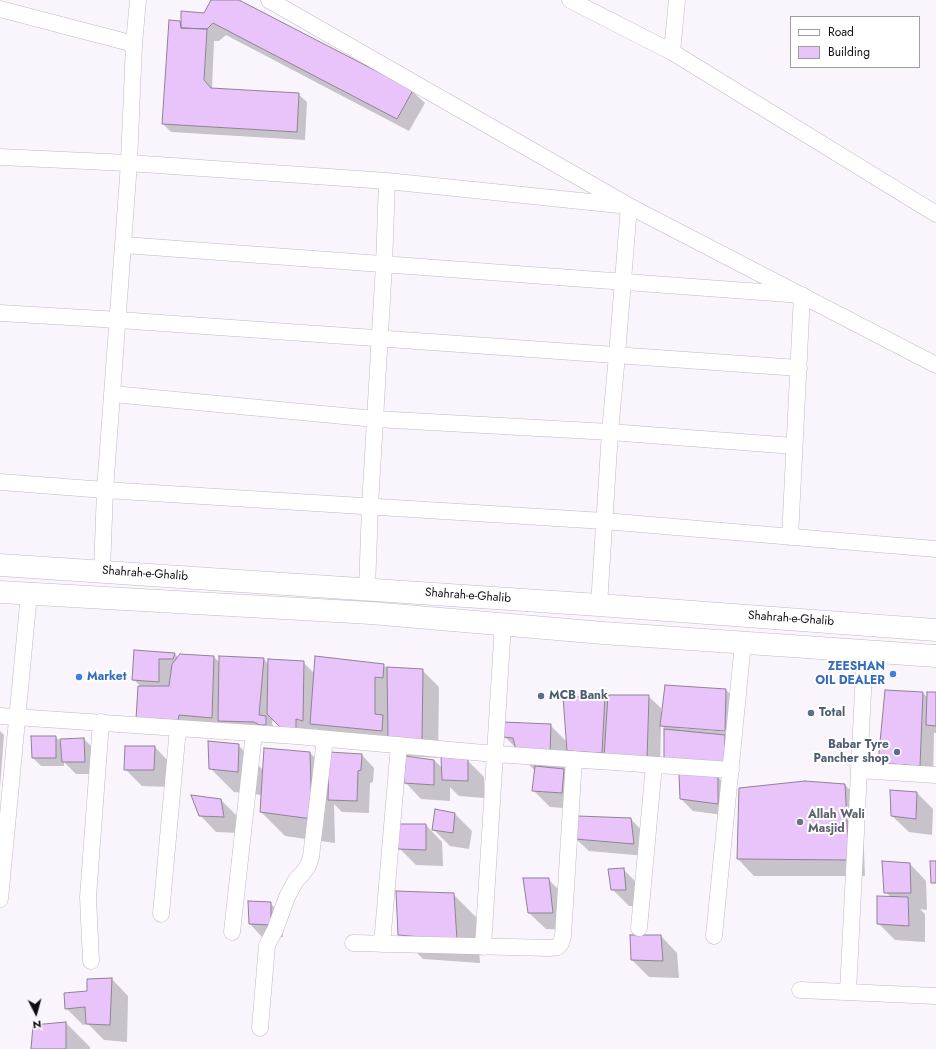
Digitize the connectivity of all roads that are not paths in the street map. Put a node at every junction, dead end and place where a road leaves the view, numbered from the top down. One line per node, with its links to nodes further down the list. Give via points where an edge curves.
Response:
1 (138, 0): 6 (street)
2 (269, 0): 11 (street)
3 (570, 0): 7 (street)
4 (677, 0): 7 (street)
5 (0, 9): 6 (street)
6 (134, 44): 9 (street)
7 (672, 52): 12 (street)
8 (0, 157): 9 (street)
9 (129, 163): 10 (street); 13 (street)
10 (387, 181): 11 (street); 14 (street)
11 (629, 206): 15 (street); 16 (street)
12 (936, 214)
13 (124, 245): 14 (street); 18 (street)
14 (384, 265): 15 (street); 19 (street)
15 (623, 282): 16 (street); 20 (street)
16 (802, 296): 21 (street); 22 (street)
17 (0, 313): 18 (street)
18 (119, 320): 19 (street); 23 (street)
19 (380, 338): 20 (street); 24 (street)
20 (617, 355): 22 (street); 25 (street)
21 (936, 365)
22 (799, 368): 26 (street)
23 (113, 394): 24 (street); 28 (street)
24 (375, 418): 25 (street); 29 (street)
25 (610, 432): 26 (street); 30 (street)
26 (794, 446): 31 (street)
27 (0, 482): 28 (street)
28 (106, 490): 29 (street); 34 (street)
29 (370, 506): 30 (street); 35 (street)
30 (604, 521): 31 (street); 38 (street)
31 (790, 537): 32 (street)
32 (936, 549)
33 (0, 565): 34 (main road, Shahrah-e-Ghalib)
34 (102, 571): 35 (main road, Shahrah-e-Ghalib)
35 (367, 588): 38 (main road, Shahrah-e-Ghalib)
36 (0, 592): 37 (main road, Shahrah-e-Ghalib)
37 (29, 594): 39 (main road, Shahrah-e-Ghalib, via 363,613); 45 (street)
38 (599, 605): 40 (main road, Shahrah-e-Ghalib)
39 (503, 624): 41 (main road, Shahrah-e-Ghalib); 51 (street)
40 (936, 629)
41 (743, 643): 42 (main road, Shahrah-e-Ghalib); 54 (street)
42 (865, 651): 43 (main road, Shahrah-e-Ghalib); 55 (street)
43 (936, 656)
44 (0, 716): 45 (street)
45 (17, 717): 46 (street); 57 (street)
46 (101, 722): 47 (street); 65 (street, via 88,897)
47 (178, 728): 48 (street); 58 (street)
48 (254, 733): 49 (street); 60 (street)
49 (325, 739): 50 (street); 69 (street, via 311,856 308,866 296,880 287,897 267,945)
50 (399, 745): 51 (street); 63 (street)
51 (495, 754): 52 (street); 64 (street)
52 (574, 759): 53 (street); 64 (street, via 562,943 558,947 550,948)
53 (654, 765): 54 (street); 59 (street)
54 (731, 770): 61 (street)
55 (859, 770): 56 (street); 67 (street)
56 (936, 775)
57 (0, 899)
58 (161, 914)
59 (639, 928)
60 (232, 932)
61 (714, 936)
62 (354, 943): 63 (street)
63 (382, 944): 64 (street)
64 (483, 947)
65 (90, 961)
66 (800, 990): 67 (street)
67 (848, 992): 68 (street)
68 (936, 996)
69 (260, 1028)

